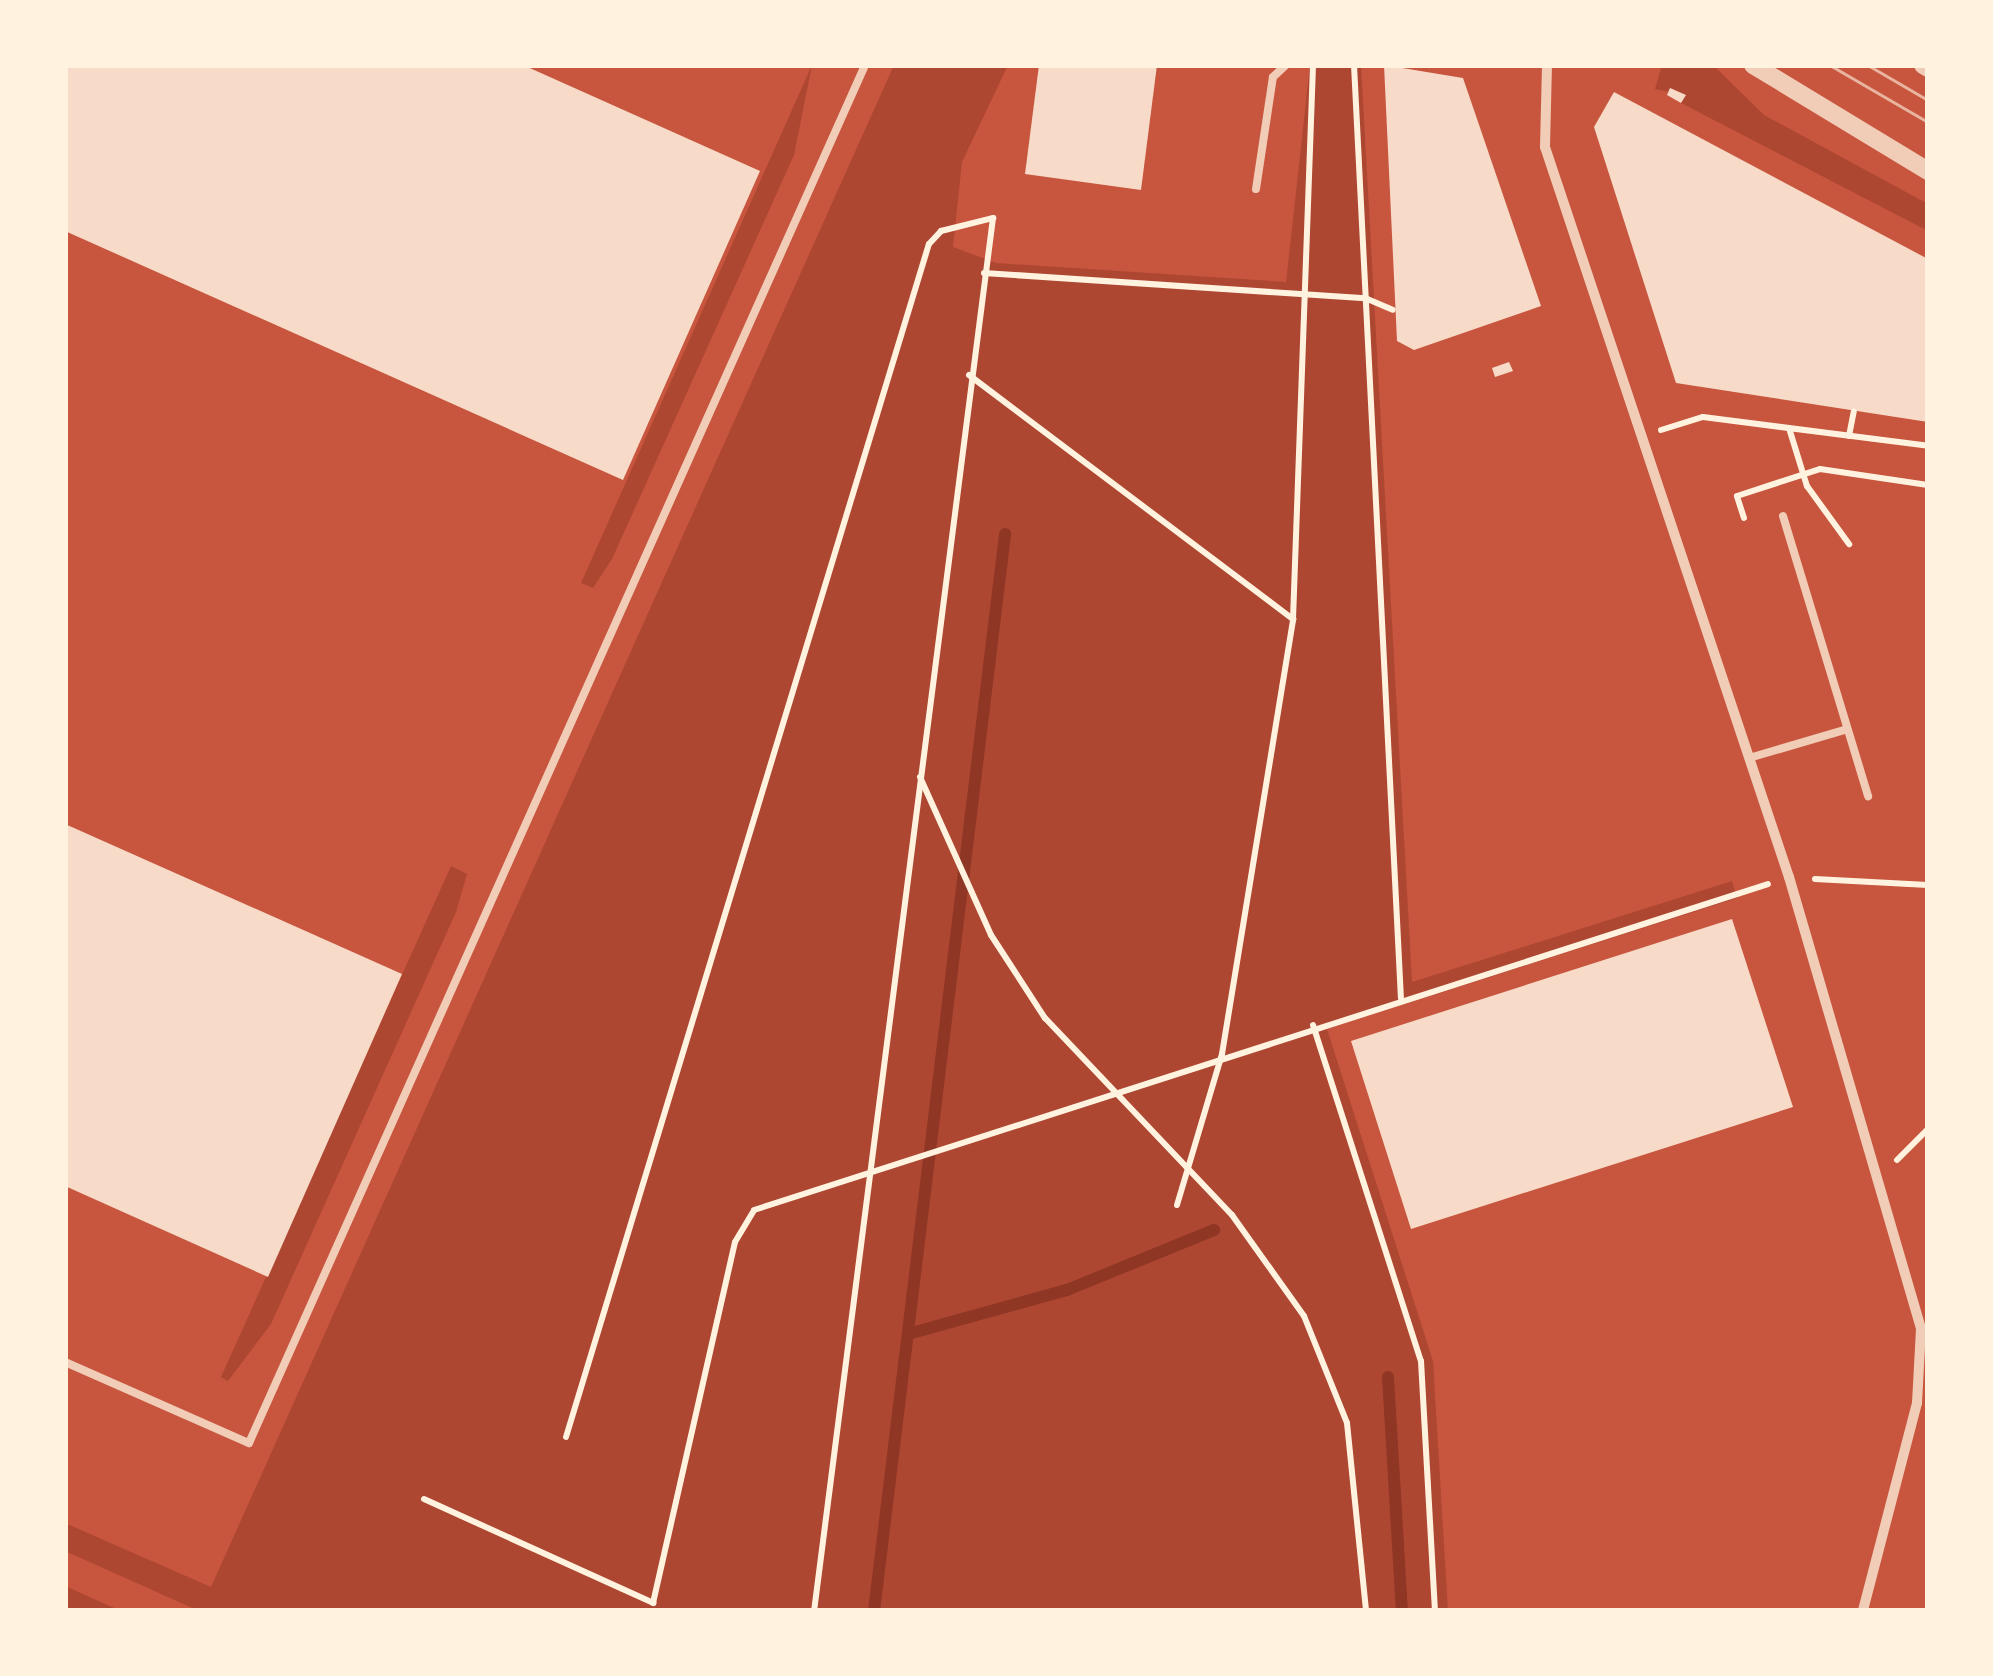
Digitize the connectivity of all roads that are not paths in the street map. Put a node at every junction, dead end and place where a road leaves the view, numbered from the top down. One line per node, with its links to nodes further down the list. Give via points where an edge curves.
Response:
1 (865, 65): 12 (lane, via 249,1442)
2 (1286, 65): 6 (lane, via 1273,77)
3 (1547, 65): 9 (street, via 1545,147)
4 (1754, 65): 5 (street)
5 (1928, 170)
6 (1256, 189)
7 (1783, 516): 8 (lane)
8 (1844, 730): 9 (lane); 10 (lane)
9 (1749, 758): 11 (street)
10 (1868, 796)
11 (1925, 1329): 13 (street, via 1916,1403)
12 (65, 1362)
13 (1863, 1611)

